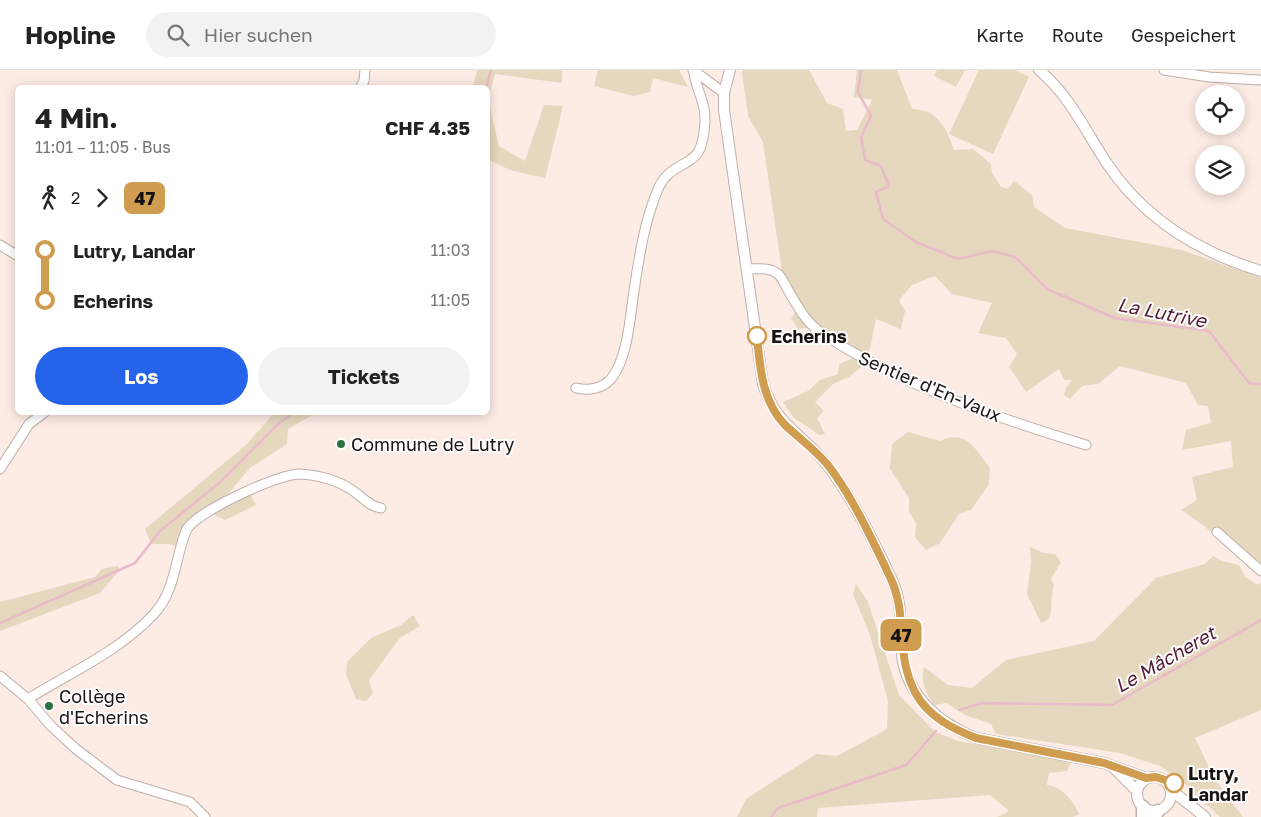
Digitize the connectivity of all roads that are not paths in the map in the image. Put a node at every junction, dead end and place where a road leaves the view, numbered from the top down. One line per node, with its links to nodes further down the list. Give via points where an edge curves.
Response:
1 (365, 70): 7 (street)
2 (730, 70): 8 (street)
3 (1164, 70): 6 (street)
4 (693, 71): 8 (street); 13 (street, via 705,117 701,147 697,156 673,168 660,185 638,269 629,336 611,379 588,391)
5 (1046, 72): 12 (street, via 1107,163 1148,211 1200,248)
6 (1258, 80)
7 (362, 85)
8 (724, 93): 11 (street, via 726,127)
9 (0, 245): 10 (street)
10 (15, 254)
11 (748, 269): 15 (street, Sentier d'En-Vaux, via 763,268 778,274 804,318 863,359 997,416); 22 (street, via 760,371 767,395 784,423 826,463 842,486 890,577 901,613 902,656 917,695 938,718 957,731 976,738 1049,750)
12 (1261, 271)
13 (576, 388)
14 (41, 415): 16 (street, via 30,424)
15 (1086, 444)
16 (0, 469)
17 (381, 508): 21 (street, via 375,508 336,482 296,474 247,491 193,520 186,531 167,598 153,615 119,645)
18 (1217, 532): 19 (street)
19 (1261, 571)
20 (0, 676): 21 (street)
21 (28, 699): 30 (street, via 57,732 117,780 190,802)
22 (1113, 767): 23 (street); 25 (street)
23 (1146, 778): 24 (street, via 1162,778); 25 (street)
24 (1171, 790): 26 (street); 27 (street)
25 (1137, 791): 28 (street)
26 (1169, 803): 27 (street); 29 (street)
27 (1194, 810): 31 (street)
28 (1143, 812): 29 (street, via 1147,810)
29 (1156, 814)
30 (205, 817)
31 (1205, 817)

